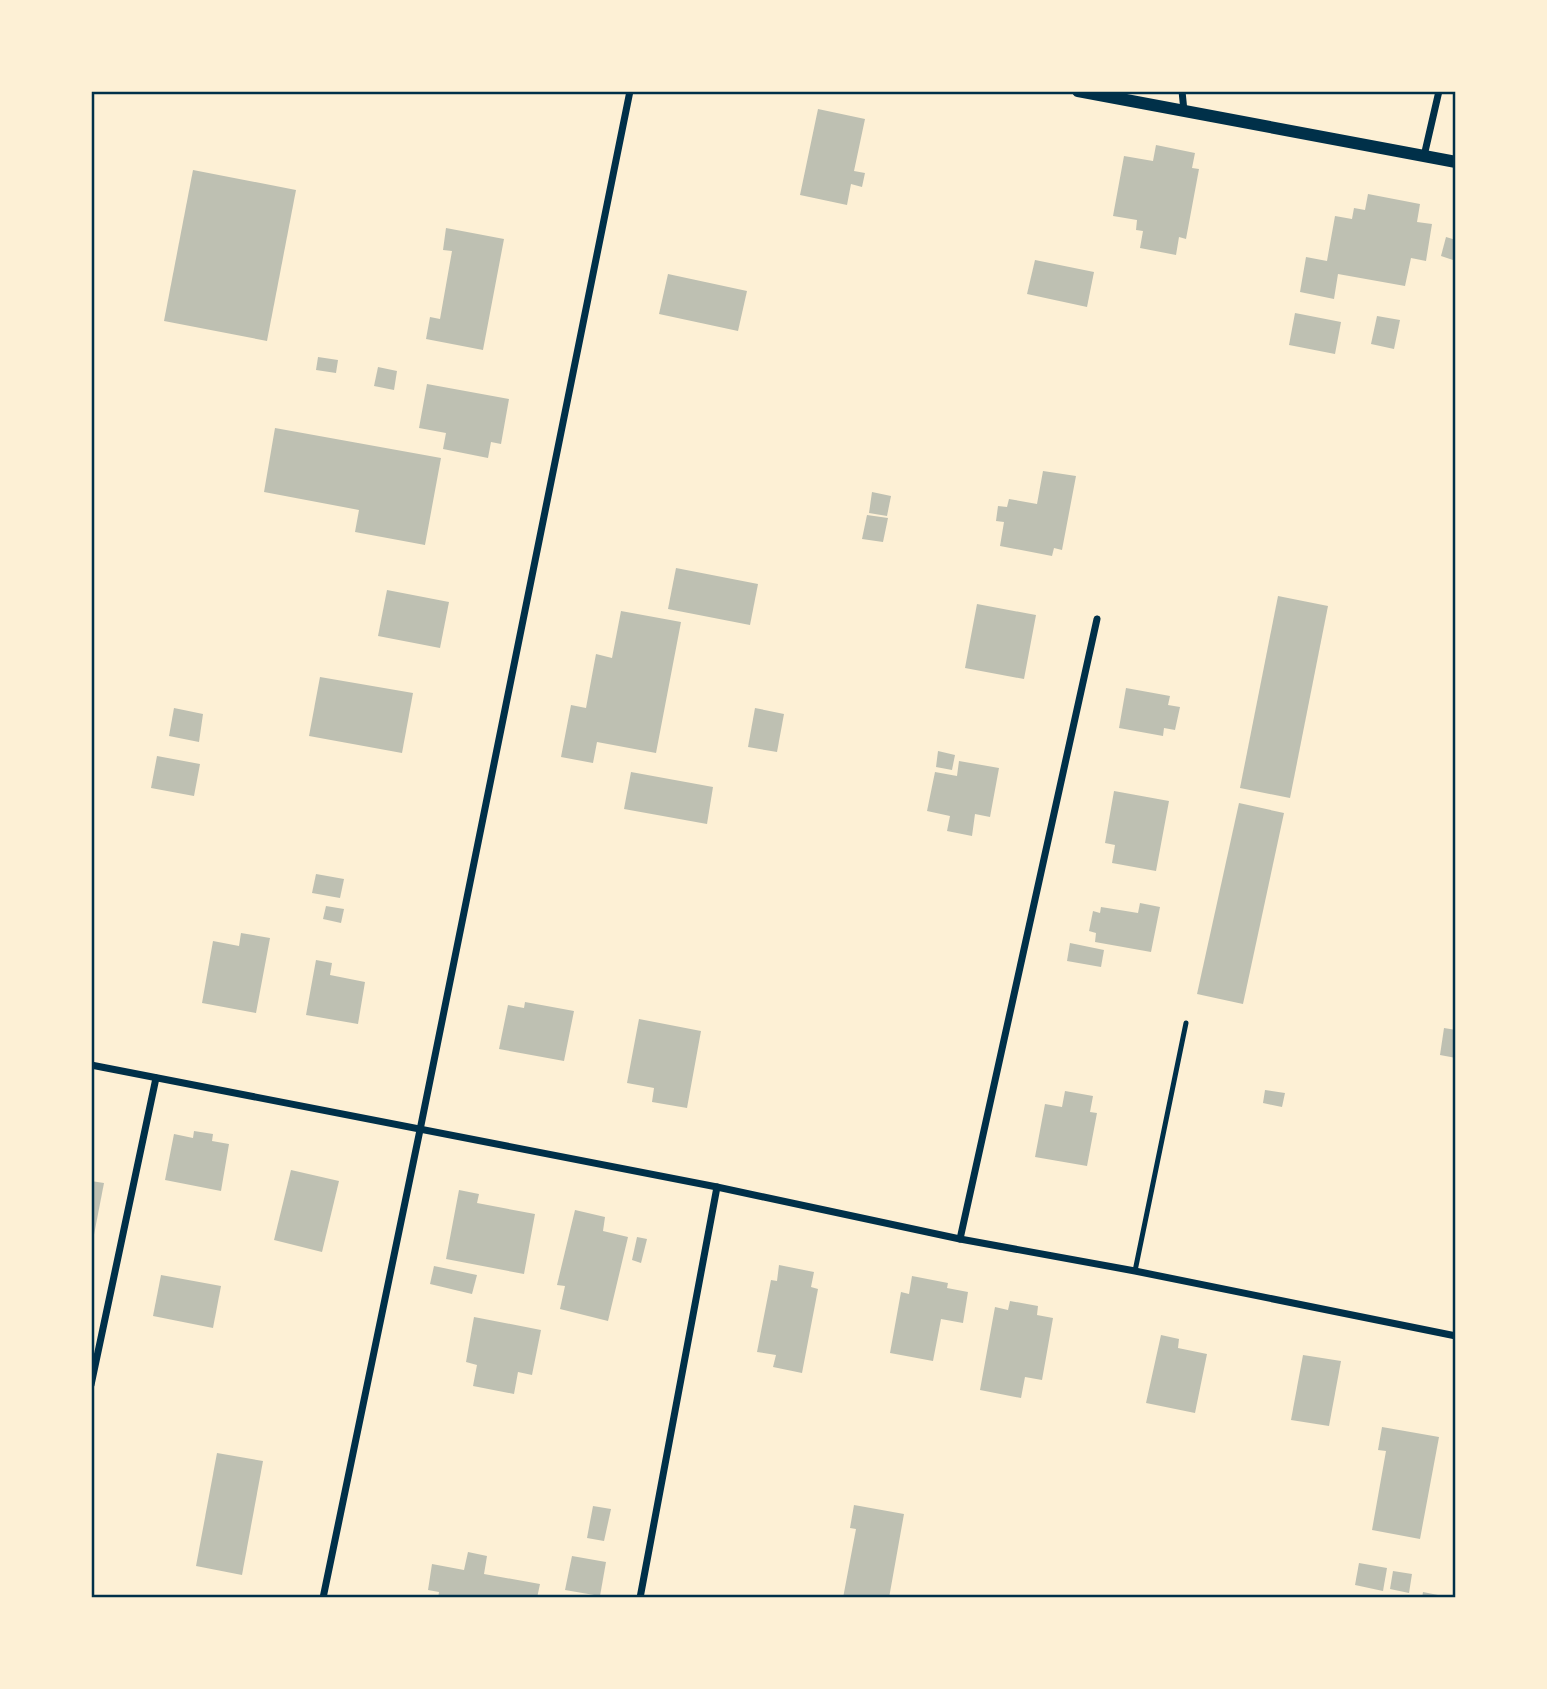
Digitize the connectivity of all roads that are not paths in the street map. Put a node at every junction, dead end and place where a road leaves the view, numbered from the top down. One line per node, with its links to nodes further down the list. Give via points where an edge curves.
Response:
1 (630, 91): 12 (street)
2 (1078, 91): 5 (street)
3 (1182, 91): 5 (street)
4 (1439, 91): 6 (street)
5 (1184, 112): 6 (street)
6 (1424, 156): 7 (street)
7 (1456, 162)
8 (1097, 619): 14 (street)
9 (1186, 1023): 15 (lane)
10 (91, 1065): 11 (street)
11 (156, 1079): 12 (street); 17 (street)
12 (420, 1130): 13 (street); 18 (street)
13 (717, 1187): 14 (street); 19 (street)
14 (960, 1239): 15 (street)
15 (1135, 1271): 16 (street)
16 (1456, 1336)
17 (91, 1385)
18 (323, 1598)
19 (640, 1598)

